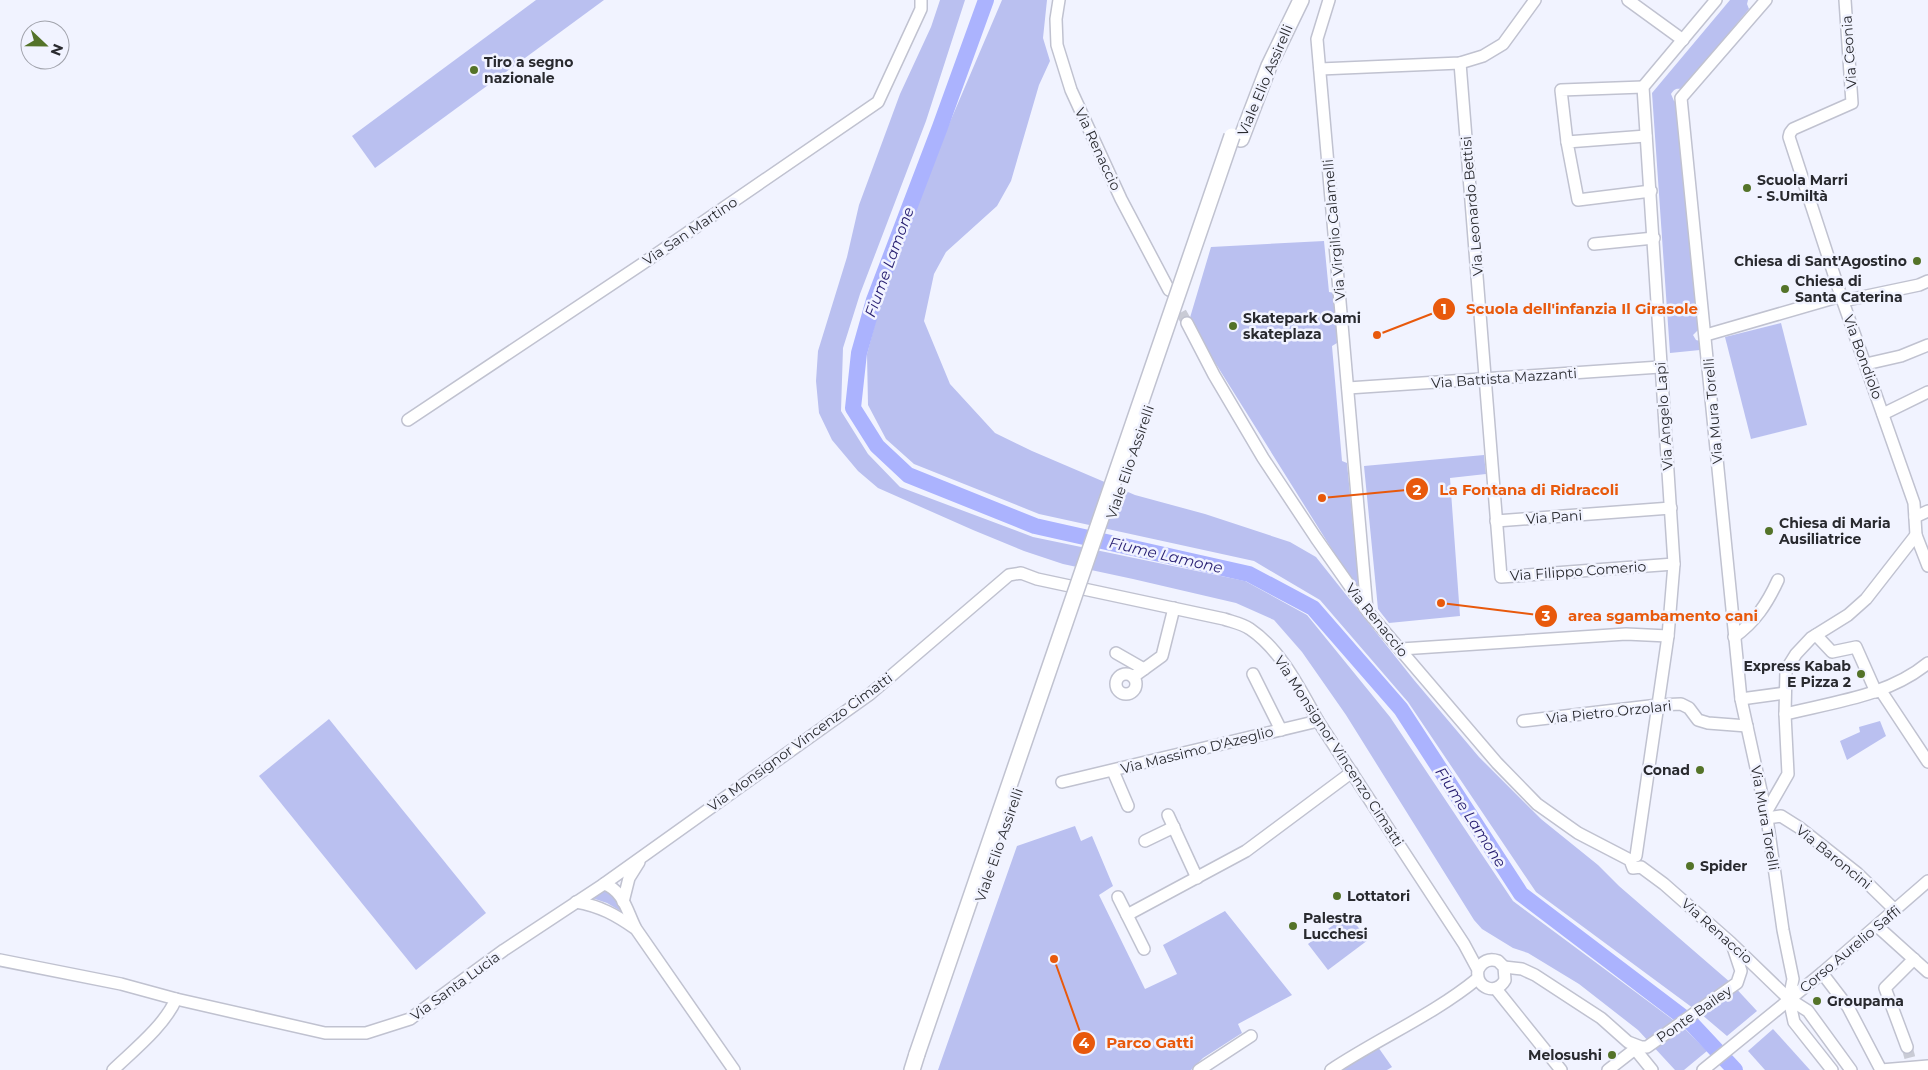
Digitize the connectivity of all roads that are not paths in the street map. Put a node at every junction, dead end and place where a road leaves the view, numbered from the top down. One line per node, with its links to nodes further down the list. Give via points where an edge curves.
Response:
1 (921, 0): 34 (street, Via San Martino, via 921,9 878,102)
2 (1059, 0): 23 (street, Via Renaccio, via 1057,45 1071,90 1121,199)
3 (1290, 0): 17 (main road, Viale Elio Assirelli, via 1260,63)
4 (1301, 0): 17 (main road, Viale Elio Assirelli)
5 (1329, 0): 13 (street, Via Virgilio Calamelli, via 1317,40)
6 (1535, 0): 12 (street, via 1502,44 1483,56)
7 (1716, 0): 11 (street)
8 (1766, 0): 26 (street, Via Mura Torelli, via 1682,98)
9 (1845, 0): 15 (street, Via Ceonia)
10 (1632, 1): 11 (street)
11 (1682, 40): 14 (street)
12 (1460, 64): 13 (street); 30 (street, Via Leonardo Bettisi)
13 (1320, 70): 31 (street, Via Virgilio Calamelli)
14 (1643, 88): 16 (street, Via Angelo Lapi); 18 (street, via 1561,90)
15 (1852, 103): 24 (street, Via Bondiolo, via 1793,129 1789,137)
16 (1646, 136): 18 (street); 19 (street, Via Angelo Lapi)
17 (1236, 137): 103 (main road, Viale Elio Assirelli)
18 (1567, 142): 19 (street, via 1578,200)
19 (1650, 191): 20 (street, Via Angelo Lapi)
20 (1654, 238): 21 (street); 29 (street, Via Angelo Lapi)
21 (1594, 244)
22 (1928, 281): 24 (street)
23 (1169, 290)
24 (1842, 299): 26 (street); 28 (street, Via Bondiolo)
25 (1186, 323): 44 (street, Via Renaccio, via 1263,458)
26 (1706, 335): 47 (street, Via Mura Torelli)
27 (1928, 345): 28 (street, via 1901,356)
28 (1866, 364): 33 (street, Via Bondiolo)
29 (1660, 367): 30 (street, Via Battista Mazzanti); 35 (street, Via Angelo Lapi)
30 (1485, 378): 31 (street, Via Battista Mazzanti); 38 (street, Via Filippo Comerio)
31 (1348, 388): 44 (street, Via Virgilio Calamelli)
32 (1928, 392): 33 (street)
33 (1883, 414): 37 (street, Via Bondiolo, via 1914,503)
34 (408, 420)
35 (1671, 508): 38 (street, Via Pani); 40 (street, Via Angelo Lapi)
36 (1928, 511): 37 (street)
37 (1915, 517): 39 (street, Via Bondiolo)
38 (1496, 521): 40 (street, Via Filippo Comerio, via 1501,577)
39 (1916, 535): 41 (street, Via Bondiolo); 45 (street, via 1866,599)
40 (1674, 564): 46 (street, Via Angelo Lapi)
41 (1928, 566)
42 (1778, 580): 47 (street, via 1764,608)
43 (1174, 608): 51 (street, via 1162,656); 59 (street, Via Monsignor Vincenzo Cimatti, via 1224,619 1249,629 1273,650); 72 (street, Via Monsignor Vincenzo Cimatti, via 1021,573 1009,575 870,694)
44 (1368, 612): 48 (street, Via Renaccio)
45 (1816, 635): 54 (street, via 1832,652 1856,647); 55 (street, via 1796,654 1786,670)
46 (1668, 636): 48 (street, via 1626,634); 57 (street, Via Angelo Lapi)
47 (1734, 637): 56 (street, Via Mura Torelli)
48 (1401, 649): 73 (street, Via Renaccio, via 1492,757 1537,804 1578,833)
49 (1116, 653): 51 (street)
50 (1928, 663): 54 (street, via 1912,677)
51 (1144, 669): 53 (street)
52 (1253, 674): 62 (street, Via Massimo D'Azeglio)
53 (1133, 677)
54 (1878, 692): 58 (street); 63 (street)
55 (1785, 693): 56 (street); 58 (street)
56 (1741, 699): 61 (street, Via Mura Torelli)
57 (1658, 705): 60 (street, Via Pietro Orzolari); 61 (street, Via Pietro Orzolari, via 1681,704 1689,708 1698,720 1708,724); 73 (street, Via Angelo Lapi)
58 (1785, 714): 69 (street, via 1788,774)
59 (1318, 721): 62 (street, Via Massimo D'Azeglio); 65 (street, Via Monsignor Vincenzo Cimatti)
60 (1523, 721)
61 (1747, 726): 69 (street, Via Mura Torelli)
62 (1281, 730): 64 (street, Via Massimo D'Azeglio)
63 (1928, 762)
64 (1113, 771): 66 (street, Via Massimo D'Azeglio); 67 (street, Via Massimo D'Azeglio)
65 (1352, 772): 74 (street, via 1246,851); 85 (street, Via Monsignor Vincenzo Cimatti)
66 (1062, 782)
67 (1128, 806)
68 (1168, 816): 70 (street)
69 (1766, 816): 80 (street, Via Baroncini, via 1781,816 1800,828 1857,873); 97 (street, Via Mura Torelli, via 1793,979)
70 (1174, 827): 71 (street); 74 (street)
71 (1145, 841)
72 (641, 858): 76 (street, Via Monsignor Vincenzo Cimatti); 79 (street, Via Monsignor Vincenzo Cimatti, via 630,878)
73 (1633, 858): 84 (street, Via Renaccio, via 1642,859 1641,867)
74 (1197, 878): 81 (street)
75 (1928, 881): 80 (street, Corso Aurelio Saffi)
76 (604, 884): 78 (street, Via Monsignor Vincenzo Cimatti); 79 (street, via 612,886)
77 (1118, 897): 81 (street)
78 (576, 902): 83 (street, via 604,909); 96 (street, Via Santa Lucia, via 410,1019 366,1034 325,1033)
79 (623, 902): 83 (street)
80 (1895, 910): 82 (street, Corso Aurelio Saffi)
81 (1127, 915): 86 (street)
82 (1877, 926): 87 (street); 92 (street, Corso Aurelio Saffi)
83 (636, 929): 106 (street)
84 (1731, 943): 97 (street, Via Renaccio); 101 (street, Ponte Bailey, via 1741,971 1737,983)
85 (1464, 944): 89 (street, Via Monsignor Vincenzo Cimatti); 93 (street, Via Monsignor Vincenzo Cimatti)
86 (1144, 949)
87 (1914, 959): 91 (street); 102 (street, via 1885,988)
88 (0, 960): 96 (street, Via Santa Lucia, via 121,984)
89 (1487, 960): 90 (street, Via Monsignor Vincenzo Cimatti, via 1498,961); 93 (street, via 1481,964)
90 (1504, 967): 94 (street, via 1505,980); 101 (street, Via Monsignor Vincenzo Cimatti, via 1522,969 1535,975 1601,1018 1628,1042 1641,1047)
91 (1928, 972)
92 (1822, 973): 95 (street, Corso Aurelio Saffi); 116 (street, via 1848,1007)
93 (1479, 978): 94 (street, via 1491,989); 109 (street, via 1456,996)
94 (1496, 988): 110 (street)
95 (1803, 988): 97 (street, Corso Aurelio Saffi); 98 (street)
96 (176, 999): 105 (street, via 172,1010)
97 (1789, 999): 98 (street, Via Renaccio); 99 (street); 113 (street, Corso Aurelio Saffi)
98 (1808, 1011): 99 (street); 115 (street)
99 (1794, 1022): 114 (street)
100 (1251, 1036): 108 (street)
101 (1650, 1045)
102 (1907, 1047)
103 (922, 1060): 107 (main road, Viale Elio Assirelli)
104 (1928, 1066): 116 (street)
105 (113, 1070)
106 (734, 1070)
107 (912, 1070)
108 (1199, 1070)
109 (1331, 1070)
110 (1561, 1070)
111 (1608, 1070): 112 (street, via 1635,1050)
112 (1652, 1070)
113 (1703, 1070)
114 (1832, 1070)
115 (1851, 1070)
116 (1881, 1070)

